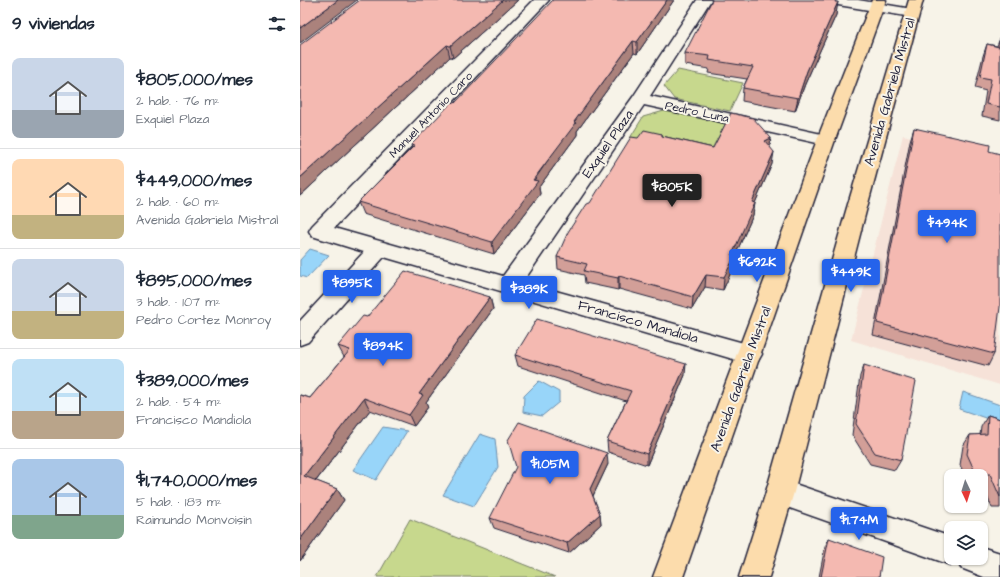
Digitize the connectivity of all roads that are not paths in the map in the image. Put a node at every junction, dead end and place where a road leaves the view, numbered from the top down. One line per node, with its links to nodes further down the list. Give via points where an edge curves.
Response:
1 (542, 0): 8 (street, Manuel Antonio Caro)
2 (704, 0): 6 (street, Exquiel Plaza)
3 (832, 0): 4 (street)
4 (878, 4): 5 (street); 7 (main road, Avenida Gabriela Mistral)
5 (914, 6): 13 (main road, Avenida Gabriela Mistral)
6 (640, 100): 7 (street, Pedro Luna); 10 (street, Exquiel Plaza)
7 (826, 140): 12 (main road, Avenida Gabriela Mistral)
8 (319, 231): 9 (street, Francisco Mandiola)
9 (379, 249): 10 (street, Francisco Mandiola); 11 (street)
10 (508, 286): 12 (street, Francisco Mandiola)
11 (300, 336)
12 (750, 354): 17 (main road, Avenida Gabriela Mistral)
13 (780, 492): 14 (street); 18 (main road, Avenida Gabriela Mistral)
14 (944, 549)
15 (988, 564): 16 (street)
16 (1000, 568)
17 (668, 577)
18 (754, 577)

